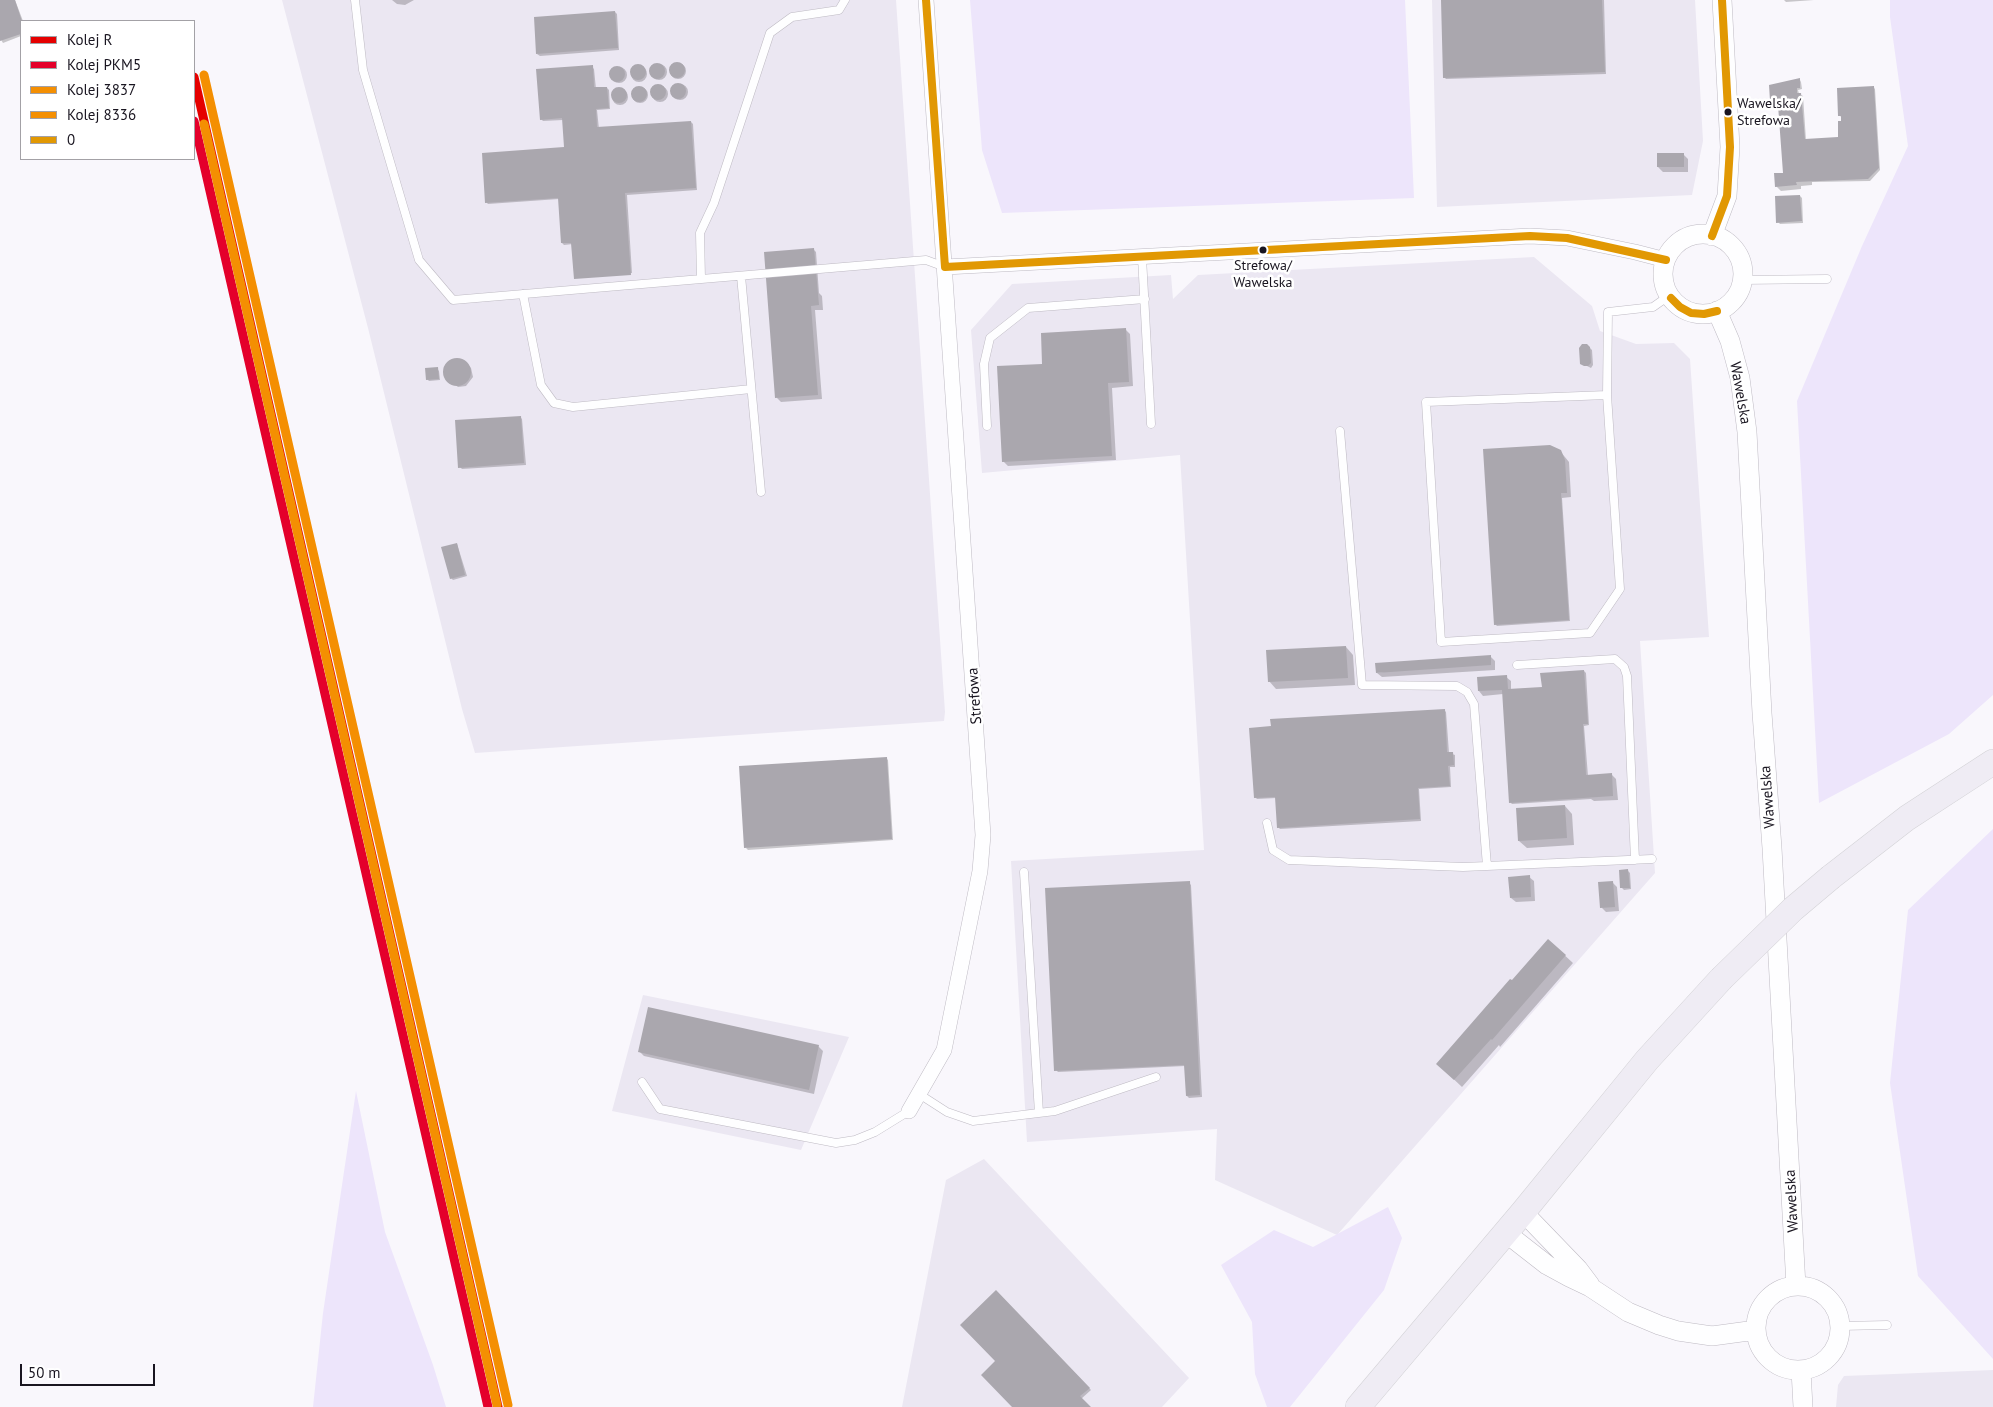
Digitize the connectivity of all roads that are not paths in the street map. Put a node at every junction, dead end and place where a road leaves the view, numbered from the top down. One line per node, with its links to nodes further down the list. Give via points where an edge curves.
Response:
1 (354, 0): 13 (lane, via 363,70 419,260 453,300)
2 (845, 0): 10 (lane, via 839,10 792,17 770,33 714,203 700,233)
3 (926, 0): 8 (street, Strefowa)
4 (1722, 0): 5 (street, via 1730,147 1727,196)
5 (1712, 236): 7 (street, via 1702,234 1684,239); 12 (street, via 1727,243 1738,256)
6 (1142, 257): 7 (street, via 1530,236 1567,238); 8 (street); 15 (lane)
7 (1666, 260): 14 (street, via 1663,273)
8 (945, 268): 9 (lane, via 926,260); 32 (street, Strefowa, via 984,835 980,871 944,1050)
9 (740, 276): 10 (lane); 17 (lane)
10 (701, 279): 13 (lane)
11 (1827, 279): 12 (lane)
12 (1742, 280): 16 (street, via 1736,296 1725,308)
13 (523, 294): 17 (lane, via 541,385 554,403 573,407)
14 (1670, 296): 16 (street, via 1680,307 1692,312); 18 (lane, via 1653,307 1608,312)
15 (1145, 299): 19 (lane); 20 (lane, via 1028,308 990,338 984,364)
16 (1717, 311): 38 (street, Wawelska, via 1730,341 1740,378 1747,432)
17 (752, 389): 22 (lane)
18 (1607, 395): 18 (lane, via 1426,402 1441,642 1590,633 1620,589)
19 (1151, 424)
20 (987, 426)
21 (1340, 431): 28 (lane, via 1362,685 1457,686 1467,692 1474,704)
22 (761, 492)
23 (1517, 665): 26 (lane, via 1615,659 1624,667)
24 (1993, 762): 35 (highway, bridge, via 1907,818 1793,909 1721,978 1647,1060)
25 (1267, 823): 28 (lane, via 1273,850 1289,860)
26 (1635, 860): 27 (lane); 28 (lane)
27 (1652, 860)
28 (1487, 866)
29 (1024, 872): 34 (lane)
30 (1156, 1076): 34 (lane, via 1055,1111)
31 (642, 1082): 33 (lane, via 660,1109 836,1143 875,1132)
32 (919, 1094): 33 (street, Strefowa); 34 (lane, via 947,1112 973,1121)
33 (909, 1111)
34 (1039, 1113)
35 (1523, 1212): 36 (highway); 37 (street, via 1578,1269)
36 (1506, 1233): 37 (street, via 1547,1265); 43 (highway)
37 (1590, 1286): 41 (street, via 1628,1312 1678,1331 1712,1336)
38 (1796, 1286): 40 (street, via 1808,1287 1827,1297 1834,1305); 41 (street, via 1786,1288 1767,1300 1761,1309)
39 (1887, 1325): 40 (lane)
40 (1841, 1326): 42 (street, via 1840,1337 1830,1357 1821,1364)
41 (1756, 1330): 42 (street, via 1760,1346 1770,1360 1790,1370)
42 (1801, 1370): 44 (street)
43 (1358, 1407)
44 (1803, 1407)

